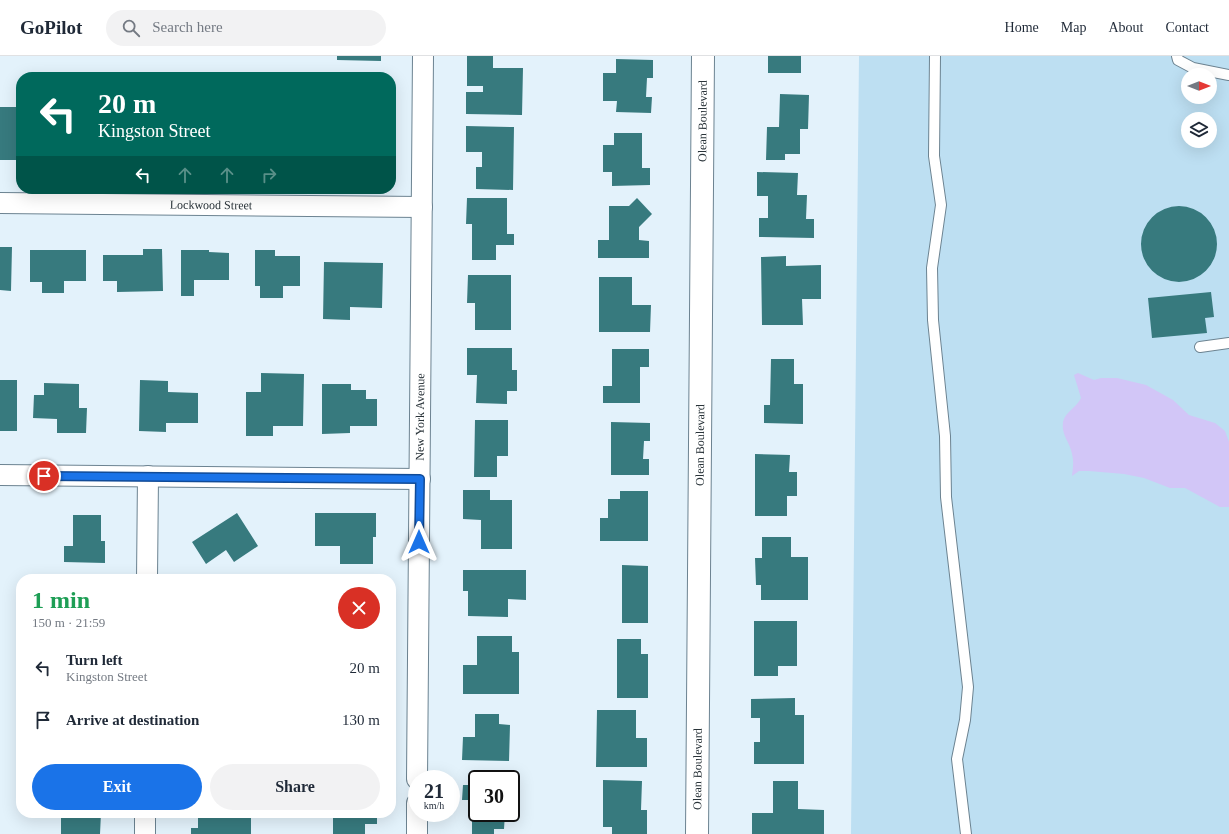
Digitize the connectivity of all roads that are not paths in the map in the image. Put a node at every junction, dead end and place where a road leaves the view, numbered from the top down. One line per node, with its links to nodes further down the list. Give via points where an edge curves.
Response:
1 (423, 56): 7 (street, New York Avenue)
2 (703, 56): 19 (street, Olean Boulevard)
3 (936, 56): 20 (lane, via 934,156 941,205 932,268 933,320 945,436 946,497 968,687 957,759)
4 (1177, 56): 5 (lane, via 1178,60 1193,68)
5 (1229, 75)
6 (0, 203): 7 (street, Lockwood Street)
7 (422, 207): 12 (street, New York Avenue)
8 (1229, 343): 9 (lane)
9 (1200, 347)
10 (0, 475): 11 (street)
11 (148, 476): 12 (street); 13 (street)
12 (420, 479): 14 (street, New York Avenue)
13 (147, 574)
14 (417, 770)
15 (145, 818): 17 (street)
16 (417, 822): 18 (street)
17 (145, 834)
18 (417, 834)
19 (697, 834)
20 (966, 834)

